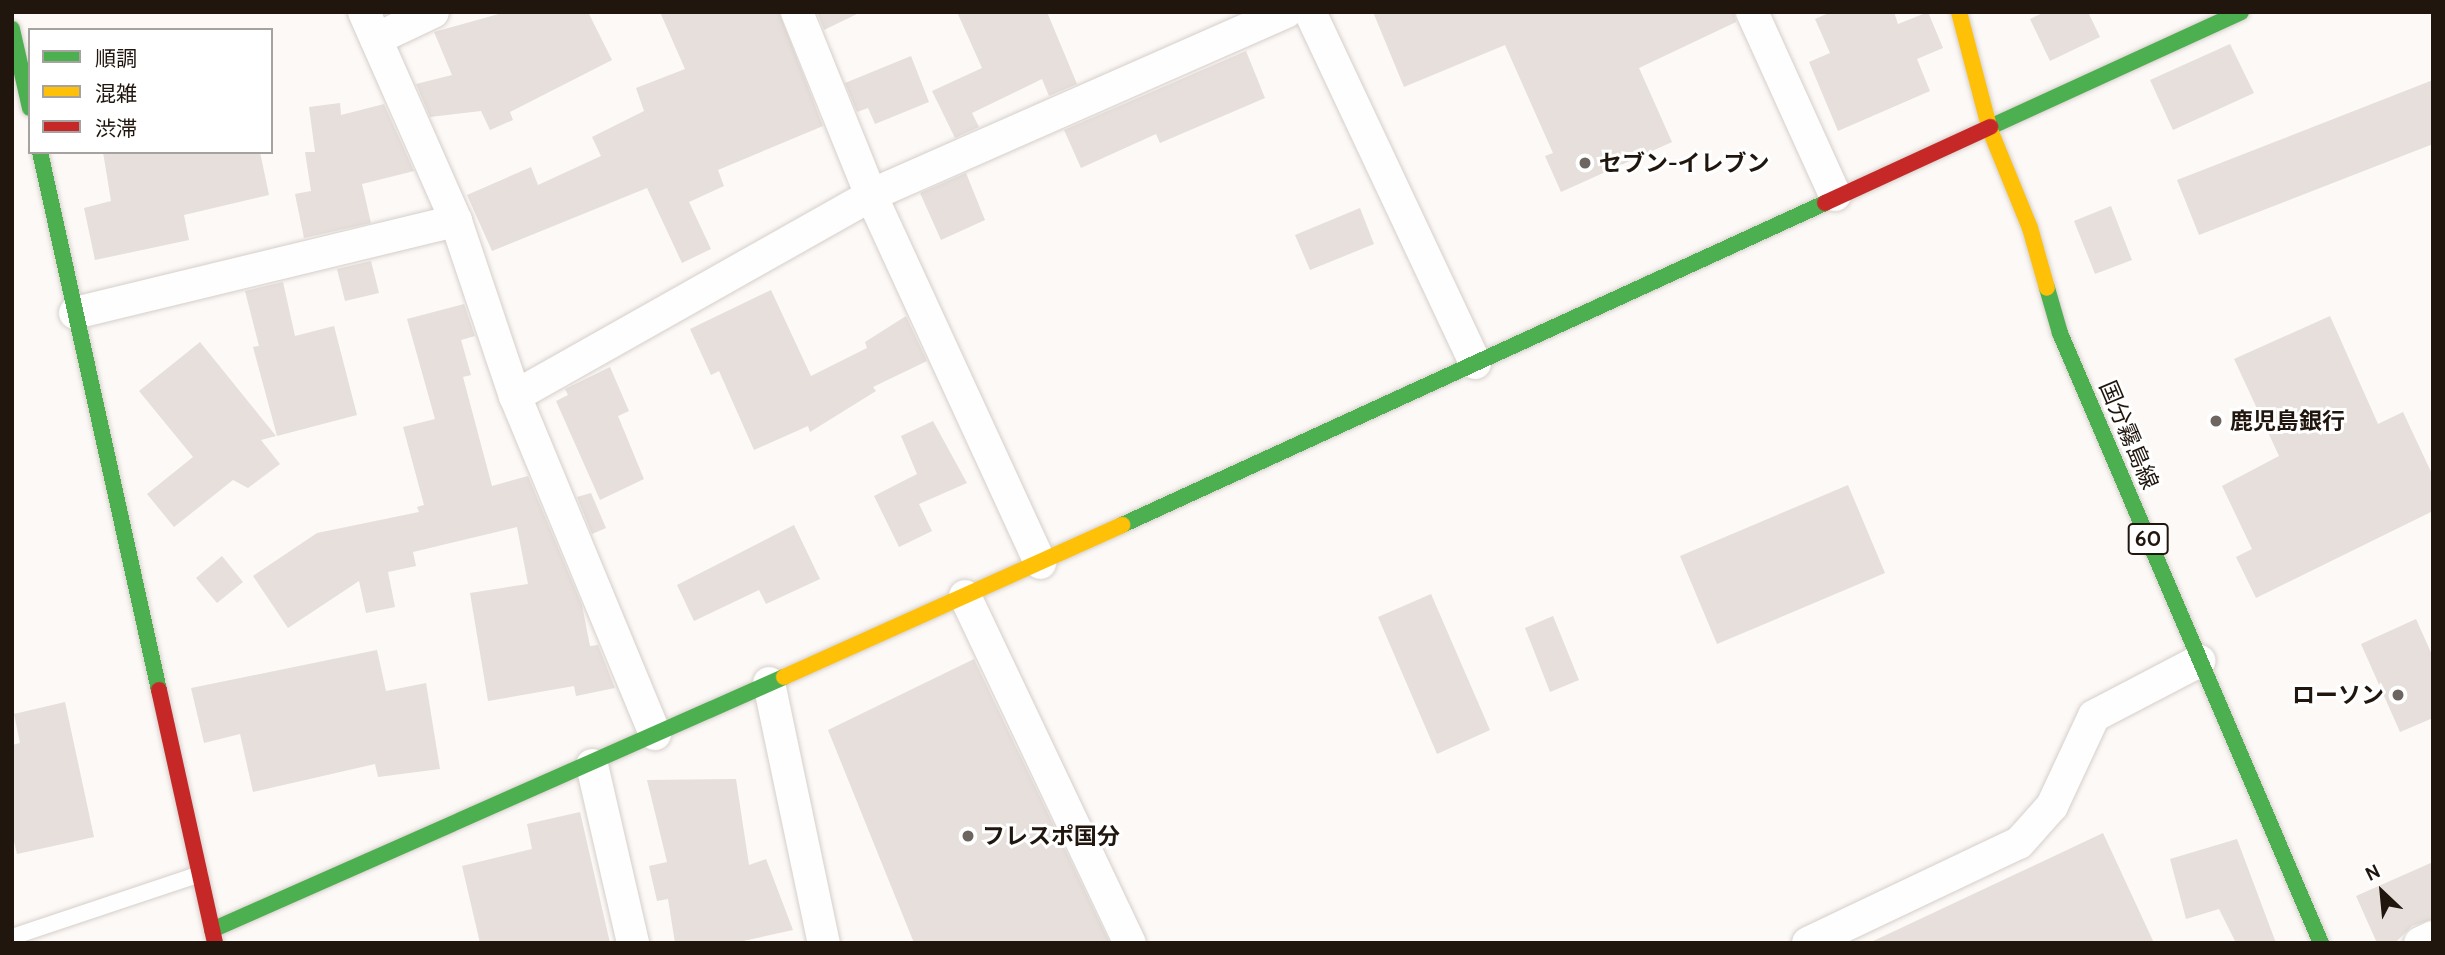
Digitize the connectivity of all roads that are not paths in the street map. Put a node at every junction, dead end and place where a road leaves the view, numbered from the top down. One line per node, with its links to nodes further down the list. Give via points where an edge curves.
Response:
1 (433, 12): 9 (street)
2 (797, 12): 14 (street)
3 (1286, 12): 14 (street)
4 (1310, 12): 18 (street)
5 (1752, 12): 15 (street)
6 (1959, 12): 12 (street, 国分霧島線 / 60)
7 (2241, 12): 8 (street)
8 (2203, 20): 12 (street)
9 (370, 25): 16 (street)
10 (12, 29): 11 (street)
11 (28, 99)
12 (1990, 130): 15 (street); 22 (street, 国分霧島線 / 60, via 2030,228 2060,333)
13 (40, 154): 17 (street)
14 (871, 195): 19 (street); 20 (street)
15 (1835, 195): 18 (street)
16 (456, 220): 17 (street); 19 (street)
17 (75, 313): 26 (street)
18 (1475, 363): 20 (street)
19 (515, 396): 24 (street)
20 (1040, 563): 21 (street)
21 (965, 596): 23 (street); 32 (street)
22 (2199, 661): 33 (street, via 2094,716 2052,806 2020,843); 34 (street, 国分霧島線 / 60)
23 (769, 683): 24 (street); 31 (street)
24 (655, 734): 25 (street)
25 (592, 765): 27 (street); 30 (street)
26 (200, 874): 27 (street); 28 (lane)
27 (214, 936)
28 (12, 937)
29 (2433, 937): 35 (street)
30 (633, 943)
31 (824, 943)
32 (1130, 943)
33 (1808, 943)
34 (2321, 943)
35 (2420, 943)

